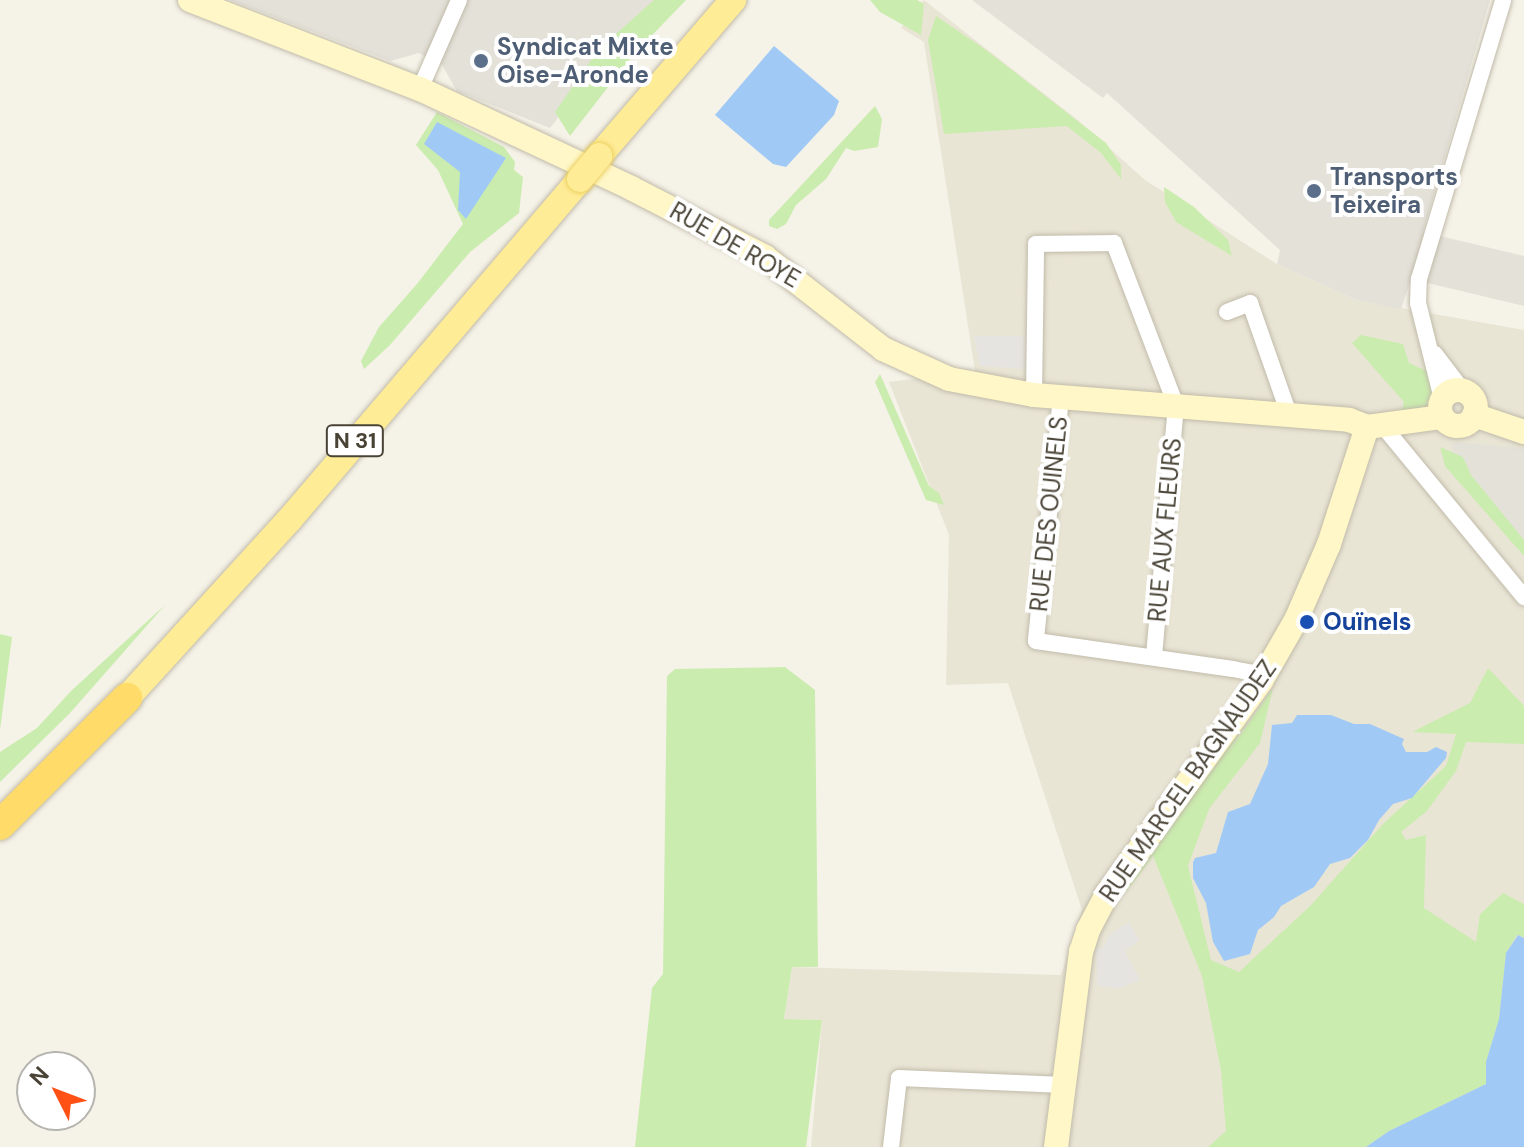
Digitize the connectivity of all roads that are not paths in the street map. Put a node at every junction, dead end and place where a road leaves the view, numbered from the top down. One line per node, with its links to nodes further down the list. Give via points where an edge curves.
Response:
1 (190, 0): 5 (main road, RUE DE ROYE)
2 (459, 0): 5 (street)
3 (733, 0): 18 (main road, N 31, bridge, via 290,519)
4 (1503, 0): 9 (street, via 1419,279 1418,303)
5 (420, 89): 7 (main road, RUE DE ROYE, via 746,246 786,270 898,358 966,385)
6 (1227, 312): 12 (street, via 1250,303)
7 (1034, 395): 8 (main road, RUE DE ROYE); 10 (street, via 1036,244 1114,243)
8 (1061, 397): 10 (main road, RUE DE ROYE); 16 (street, RUE DES OUINELS, via 1036,641)
9 (1449, 402): 11 (main road, via 1475,404); 11 (main road, RUE DE ROYE, via 1449,424 1460,426); 13 (main road, RUE DE ROYE)
10 (1176, 405): 12 (main road, RUE DE ROYE); 16 (street, RUE AUX FLEURS)
11 (1474, 415): 14 (main road)
12 (1290, 417): 13 (main road, RUE DE ROYE)
13 (1375, 427): 15 (street); 17 (main road, RUE MARCEL BAGNAUDEZ, via 1312,588)
14 (1524, 432)
15 (1524, 597)
16 (1154, 656): 17 (street, RUE DES OUINELS, via 1253,673)
17 (1261, 681): 21 (main road, RUE MARCEL BAGNAUDEZ, via 1107,894 1088,930)
18 (127, 698): 19 (highway, N 31); 20 (highway, N 31)
19 (0, 813)
20 (0, 825)
21 (1064, 1085): 22 (street, via 899,1078); 23 (main road, RUE MARCEL BAGNAUDEZ)
22 (891, 1147)
23 (1056, 1147)

